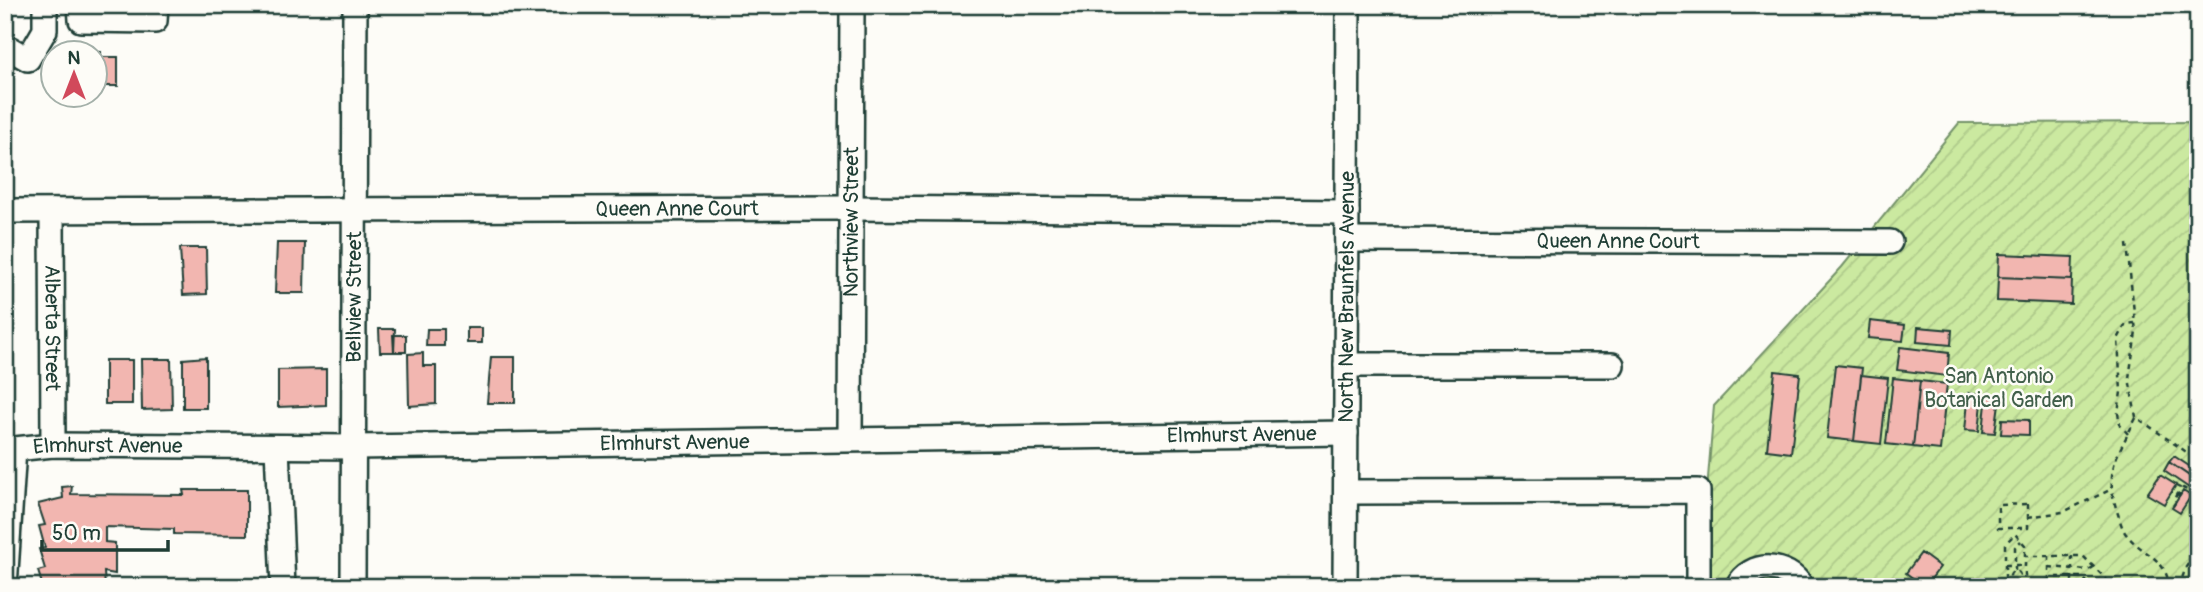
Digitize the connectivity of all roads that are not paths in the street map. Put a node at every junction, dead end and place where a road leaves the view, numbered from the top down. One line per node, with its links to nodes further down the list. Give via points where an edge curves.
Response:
1 (45, 5): 7 (street, via 46,30 29,59)
2 (80, 5): 3 (street, via 81,20 115,22 155,21)
3 (156, 5)
4 (355, 5): 9 (street, Bellview Street)
5 (852, 5): 8 (street, Northview Street)
6 (1348, 5): 12 (street, North New Braunfels Avenue)
7 (5, 46)
8 (852, 208): 9 (street, Queen Anne Court); 12 (street, Queen Anne Court); 18 (street, Northview Street)
9 (354, 210): 11 (street, Queen Anne Court); 21 (street, Bellview Street)
10 (5, 211): 11 (street, Queen Anne Court)
11 (52, 211): 19 (street, Alberta Street)
12 (1347, 212): 13 (street, North New Braunfels Avenue)
13 (1347, 240): 14 (street, Queen Anne Court); 15 (street, North New Braunfels Avenue)
14 (1890, 242)
15 (1346, 365): 16 (street); 17 (street, North New Braunfels Avenue)
16 (1612, 365)
17 (1346, 433): 18 (street, Elmhurst Avenue); 23 (street, North New Braunfels Avenue)
18 (850, 439): 21 (street, Elmhurst Avenue)
19 (53, 444): 20 (street, Elmhurst Avenue); 22 (street, Elmhurst Avenue)
20 (277, 446): 21 (street, Elmhurst Avenue); 25 (street)
21 (354, 447): 26 (street, Bellview Street)
22 (10, 449): 24 (street)
23 (1346, 492): 27 (street, North New Braunfels Avenue); 28 (street, via 1699,491)
24 (5, 587)
25 (283, 587)
26 (353, 587)
27 (1345, 587)
28 (1698, 587)
29 (1737, 587): 30 (street, via 1748,574 1771,567 1793,575)
30 (1802, 587)

